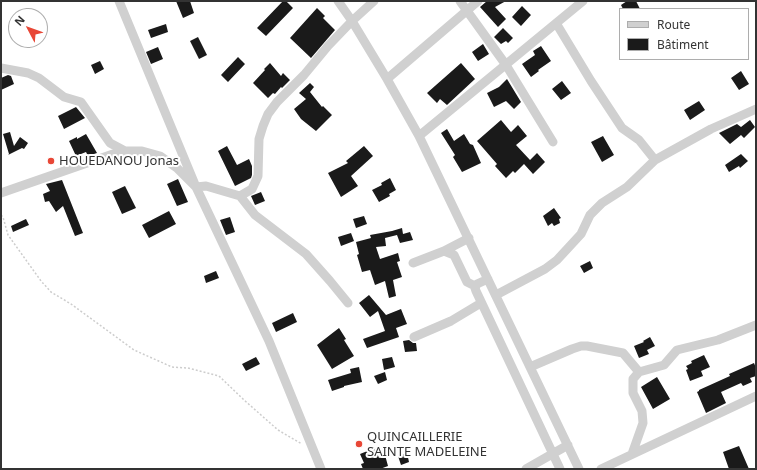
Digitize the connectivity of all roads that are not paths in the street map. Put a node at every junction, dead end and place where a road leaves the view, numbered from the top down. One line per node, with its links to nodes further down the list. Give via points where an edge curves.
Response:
1 (119, 1): 18 (street)
2 (338, 1): 8 (street)
3 (374, 1): 8 (street)
4 (460, 1): 7 (street)
5 (478, 1): 7 (street)
6 (583, 1): 9 (street)
7 (467, 10): 10 (street); 12 (street)
8 (352, 21): 12 (street); 20 (street, via 268,114 259,138 258,176 252,189)
9 (556, 23): 10 (street); 17 (street, via 622,128 639,140)
10 (506, 65): 14 (street); 15 (street)
11 (1, 68): 16 (street, via 28,73 64,96 81,102 110,143)
12 (387, 79): 14 (street)
13 (756, 109): 17 (street, via 711,129)
14 (419, 136): 21 (street)
15 (553, 142)
16 (125, 151): 18 (street, via 142,151 160,156); 19 (street)
17 (655, 160): 26 (street, via 590,215 581,234 557,260 546,269)
18 (196, 187): 20 (street, via 206,186); 37 (street, via 269,341)
19 (1, 193)
20 (240, 196): 27 (street, via 255,215 306,254)
21 (469, 238): 22 (street); 24 (street)
22 (444, 251): 23 (street); 25 (street, via 454,255 467,282)
23 (413, 263)
24 (488, 279): 25 (street); 26 (street)
25 (475, 286): 28 (street)
26 (496, 295): 31 (street)
27 (348, 303)
28 (481, 304): 30 (street, via 451,321); 35 (street)
29 (756, 325): 32 (street, via 718,340 677,350 664,365)
30 (414, 336)
31 (530, 367): 32 (street, via 572,349 587,346 623,353); 34 (street)
32 (639, 372): 36 (street, via 633,379 633,393 642,411 643,423)
33 (756, 396): 36 (street)
34 (568, 445): 35 (street); 40 (street)
35 (553, 454): 38 (street); 39 (street)
36 (632, 454): 41 (street)
37 (321, 469)
38 (526, 469)
39 (560, 469)
40 (579, 469)
41 (601, 469)

